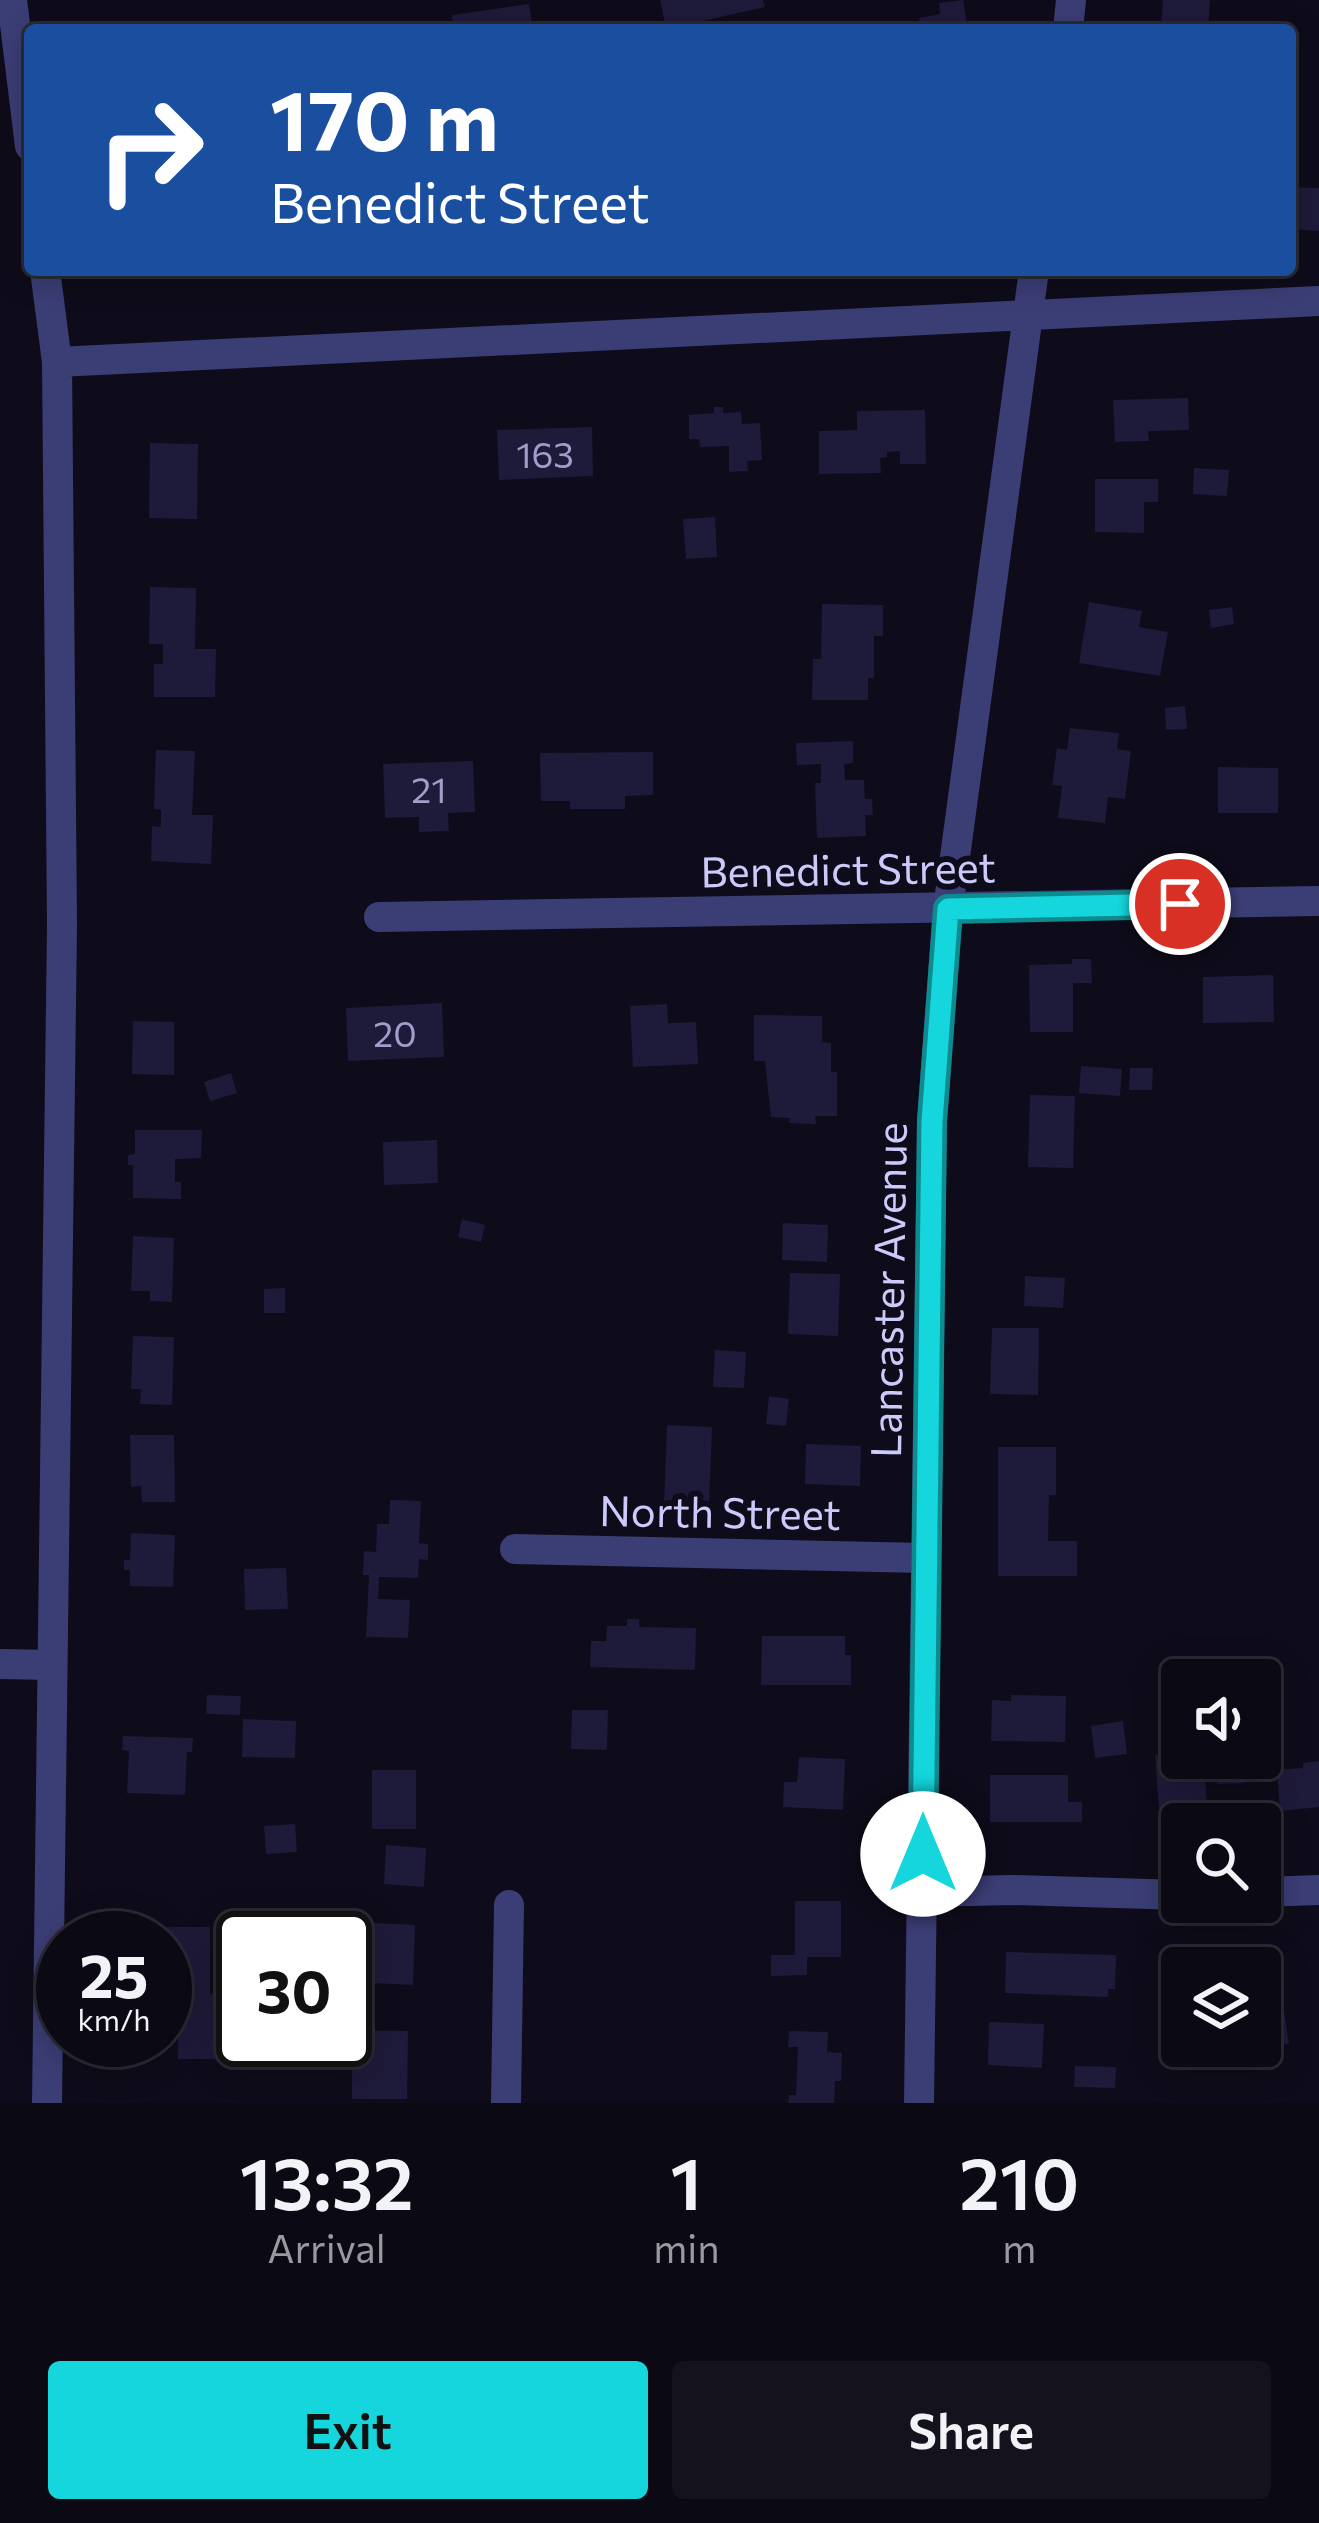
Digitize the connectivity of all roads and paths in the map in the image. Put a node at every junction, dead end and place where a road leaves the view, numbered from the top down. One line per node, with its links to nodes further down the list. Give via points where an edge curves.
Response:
1 (12, 0): 2 (street)
2 (24, 97)
3 (47, 276): 7 (street)
4 (1033, 276): 6 (street, Lancaster Avenue)
5 (1319, 302): 6 (street)
6 (1027, 315): 7 (street); 9 (street, Lancaster Avenue)
7 (57, 362): 14 (street, via 62,924)
8 (1319, 902): 9 (street, Benedict Street)
9 (948, 909): 10 (street, Benedict Street); 12 (street, Lancaster Avenue, via 932,1121)
10 (379, 917)
11 (515, 1549): 12 (street, North Street)
12 (924, 1558): 17 (street, Lancaster Avenue)
13 (0, 1664): 14 (street)
14 (52, 1665): 20 (street)
15 (1319, 1890): 16 (street)
16 (1281, 1891)
17 (923, 1892): 18 (street); 22 (street, Lancaster Avenue)
18 (1161, 1894)
19 (509, 1905): 21 (street)
20 (47, 2103)
21 (506, 2103)
22 (919, 2103)

